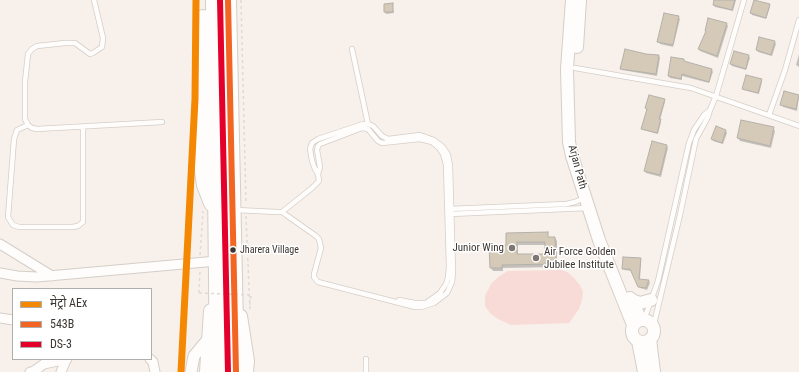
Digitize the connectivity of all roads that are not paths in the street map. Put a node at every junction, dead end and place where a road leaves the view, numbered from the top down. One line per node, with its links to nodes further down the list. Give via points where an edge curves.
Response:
1 (94, 0): 16 (lane, via 103,38 102,47 90,54 75,44 64,43 37,46 28,54 25,82 25,119)
2 (203, 0): 24 (highway, via 203,171 205,185)
3 (214, 0): 24 (highway)
4 (228, 0): 21 (highway)
5 (572, 0): 20 (main road, Arjan Path, via 567,69 569,142)
6 (580, 0): 10 (main road, Arjan Path)
7 (744, 0): 11 (lane)
8 (799, 20): 13 (lane)
9 (352, 49): 15 (lane)
10 (575, 68): 11 (lane, via 681,86); 30 (main road, Arjan Path, via 577,146 584,175)
11 (716, 96): 12 (lane); 13 (lane)
12 (710, 110): 31 (lane, via 694,130 689,143); 34 (lane, via 696,139 680,216)
13 (769, 115): 17 (lane)
14 (162, 122): 18 (lane)
15 (368, 124): 19 (lane, via 312,143 312,161); 22 (lane, via 388,139 420,135 444,147 450,166)
16 (28, 125): 18 (lane, via 37,129); 18 (lane, via 18,130 14,139 8,217 13,225 19,227 72,227 83,222)
17 (799, 126)
18 (83, 127)
19 (318, 174): 22 (lane, via 318,146 362,128 368,129 382,143 424,140 435,144 443,154); 23 (lane, via 318,183)
20 (587, 202): 22 (lane); 22 (lane); 34 (main road, Arjan Path, via 599,240)
21 (239, 210): 23 (lane); 27 (highway)
22 (449, 211): 23 (lane, via 448,278 440,293 429,302 419,304 316,279 314,274 320,248 319,239)
23 (282, 212)
24 (216, 214): 26 (highway)
25 (0, 244): 29 (street)
26 (217, 261): 29 (street); 35 (main road); 45 (highway)
27 (233, 264): 46 (highway); 47 (main road)
28 (0, 273): 29 (street, via 24,277)
29 (52, 276)
30 (630, 298): 31 (main road, via 640,303); 34 (main road, Arjan Path)
31 (652, 300): 34 (lane)
32 (0, 318): 33 (street)
33 (12, 320)
34 (643, 329): 49 (main road, Arjan Path); 50 (main road, Arjan Path)
35 (209, 338): 43 (street, via 194,356); 44 (main road)
36 (366, 359): 48 (lane)
37 (62, 360): 40 (street, via 44,364)
38 (66, 360): 41 (street)
39 (151, 360): 42 (street)
40 (33, 372)
41 (61, 372)
42 (154, 372)
43 (191, 372)
44 (207, 372)
45 (218, 372)
46 (236, 372)
47 (248, 372)
48 (366, 372)
49 (644, 372)
50 (654, 372)

